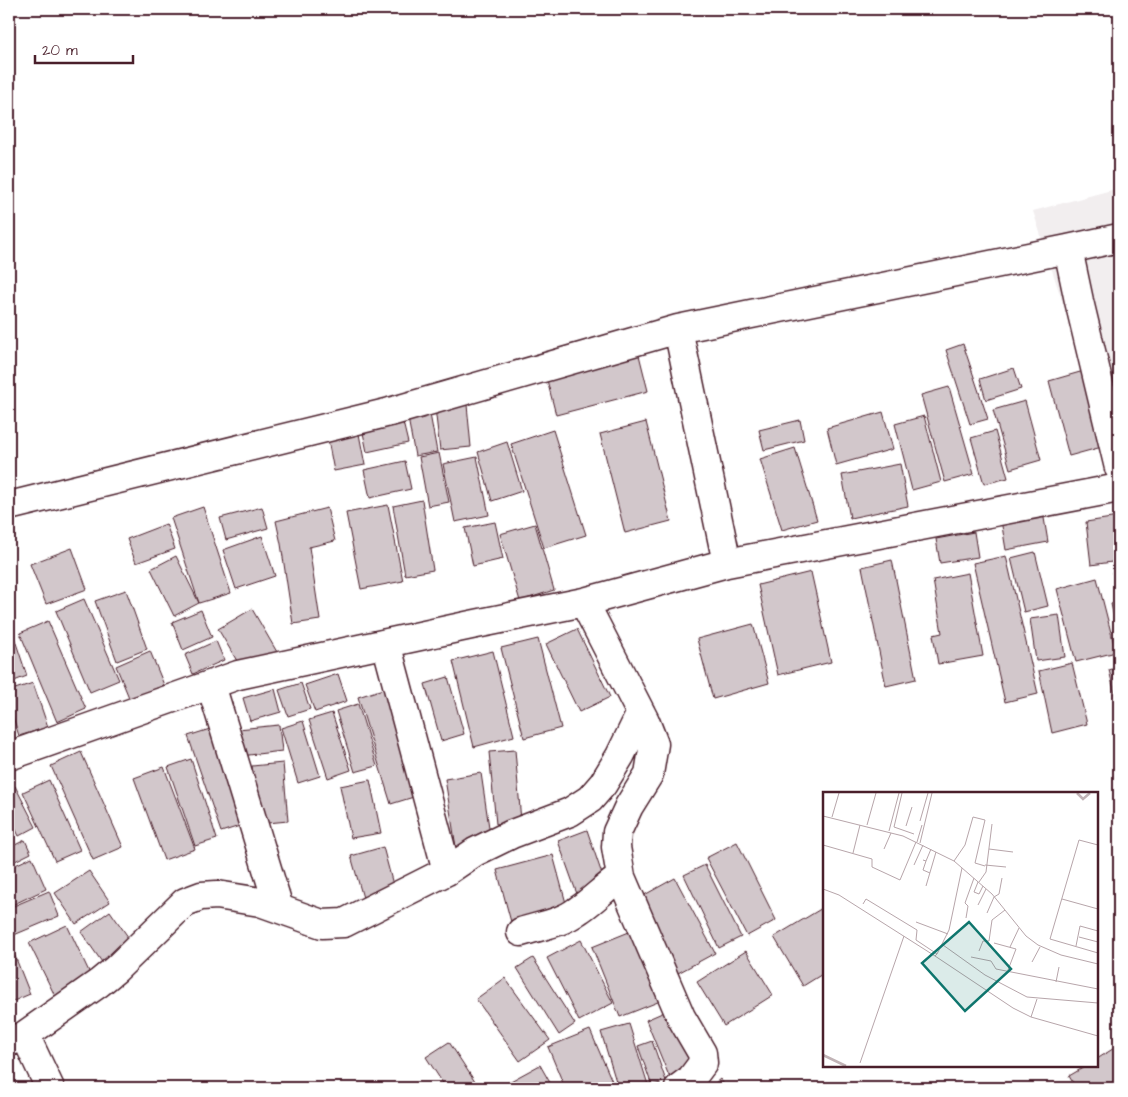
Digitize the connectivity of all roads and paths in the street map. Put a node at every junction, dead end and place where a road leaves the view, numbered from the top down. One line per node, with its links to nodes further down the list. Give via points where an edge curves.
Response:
1 (1119, 238): 2 (street)
2 (1068, 250): 3 (street); 4 (street)
3 (678, 329): 6 (street, via 390,412); 7 (street)
4 (1119, 468)
5 (1119, 488): 7 (street)
6 (9, 506)
7 (727, 563): 8 (street)
8 (584, 602): 9 (street); 11 (street)
9 (386, 644): 10 (street, via 238,676); 13 (street)
10 (211, 685): 12 (street); 15 (street)
11 (647, 726): 13 (street, via 620,756 590,799 570,812 475,852); 14 (street, via 649,774 617,832)
12 (9, 756)
13 (447, 871): 15 (street, via 344,923 322,924)
14 (621, 877): 16 (street, via 577,912); 19 (street, via 681,1017 702,1053 703,1063 691,1080)
15 (278, 908): 17 (street, via 217,894 185,902 105,979)
16 (521, 932)
17 (24, 1043): 18 (street)
18 (50, 1088)
19 (679, 1088)

